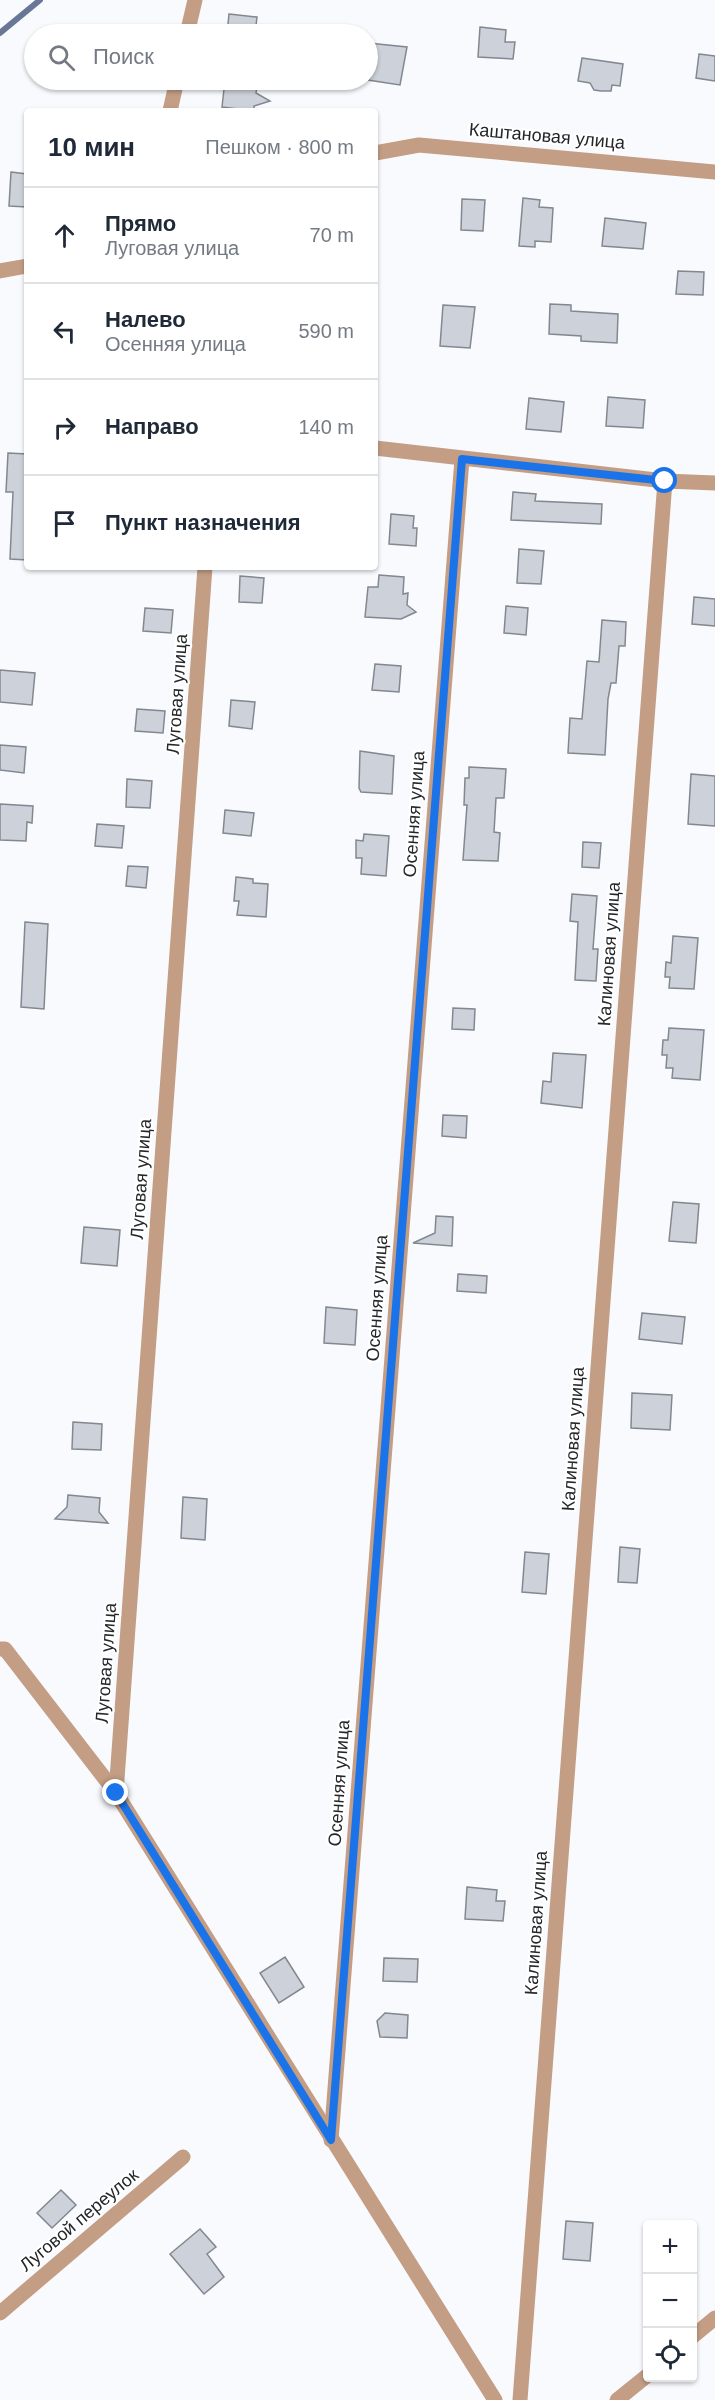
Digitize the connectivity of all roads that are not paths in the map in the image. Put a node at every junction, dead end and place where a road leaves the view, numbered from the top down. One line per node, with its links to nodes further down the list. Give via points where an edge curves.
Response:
1 (195, 0): 2 (street)
2 (189, 24)
3 (175, 90): 4 (street)
4 (171, 108)
5 (378, 152): 6 (street, Каштановая улица, via 420,145)
6 (715, 171)
7 (24, 267): 8 (street)
8 (0, 271)
9 (378, 448): 10 (street)
10 (462, 459): 11 (street); 16 (street, Осенняя улица)
11 (665, 481): 12 (street); 23 (street, Калиновая улица)
12 (715, 483)
13 (206, 570): 15 (street, Луговая улица)
14 (0, 1648): 15 (street)
15 (116, 1793): 16 (street)
16 (331, 2140): 22 (street)
17 (183, 2157): 18 (street, Луговой переулок)
18 (0, 2313)
19 (715, 2318): 20 (street)
20 (697, 2334)
21 (643, 2379): 24 (street)
22 (495, 2400)
23 (520, 2400)
24 (617, 2400)

